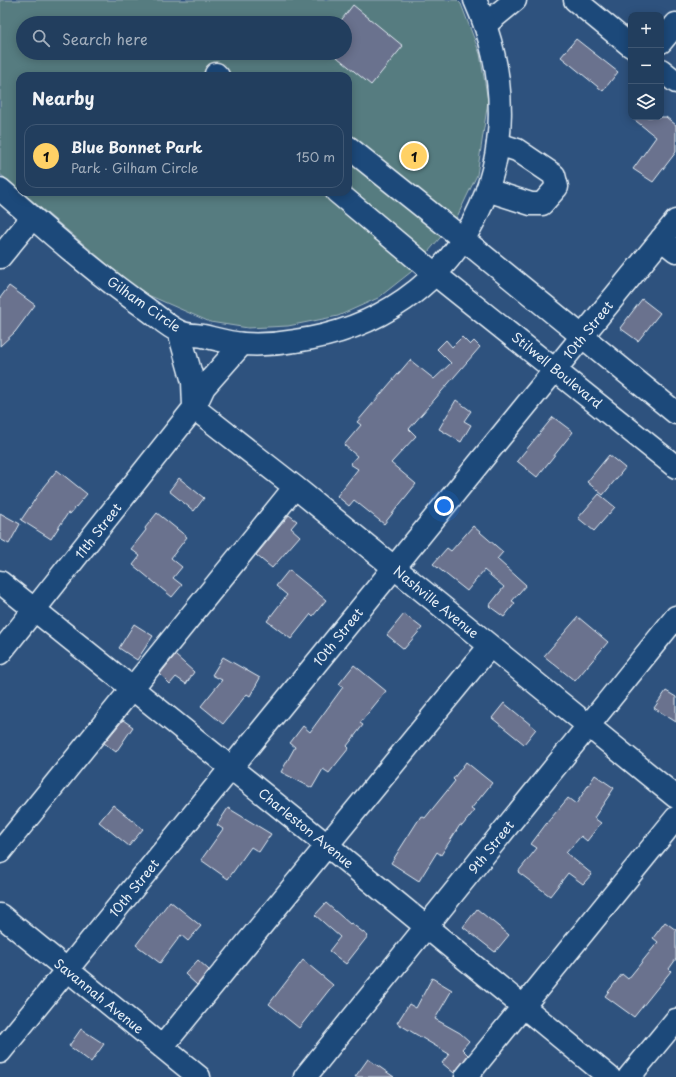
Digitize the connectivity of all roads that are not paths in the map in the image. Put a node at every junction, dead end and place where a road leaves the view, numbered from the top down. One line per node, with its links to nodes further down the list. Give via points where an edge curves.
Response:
1 (475, 0): 4 (street, Gilham Circle)
2 (515, 0): 4 (street)
3 (575, 0): 7 (street)
4 (486, 24): 10 (street, Gilham Circle, via 499,84 501,111)
5 (676, 24): 6 (street)
6 (664, 38)
7 (628, 44)
8 (664, 72): 9 (street)
9 (676, 82)
10 (498, 144): 13 (street, Gilham Circle); 13 (street, via 517,150 554,174 557,187 542,204 531,204)
11 (352, 150): 17 (street)
12 (0, 190): 15 (street, Gilham Circle)
13 (487, 190): 17 (street, Gilham Circle)
14 (342, 196): 20 (street, Stilwell Boulevard)
15 (32, 218): 19 (street); 21 (street, Gilham Circle, via 131,298)
16 (676, 221): 18 (street, 10th Street)
17 (463, 240): 20 (street, Gilham Circle); 22 (street)
18 (669, 245): 22 (street, 10th Street)
19 (0, 257)
20 (436, 275): 23 (street, Gilham Circle, via 397,305 355,328 314,339); 24 (street, Stilwell Boulevard)
21 (179, 332): 23 (street, Gilham Circle); 25 (street, via 193,382)
22 (582, 337): 24 (street, 10th Street); 26 (street)
23 (242, 344): 25 (street, 11th Street, via 204,387)
24 (556, 369): 27 (street, Stilwell Boulevard); 29 (street, 10th Street)
25 (194, 408): 28 (street, Nashville Avenue); 31 (street, 11th Street)
26 (676, 413)
27 (676, 467)
28 (296, 487): 29 (street, Nashville Avenue); 35 (street)
29 (394, 567): 33 (street, Nashville Avenue); 37 (street, 10th Street)
30 (0, 582): 31 (street, Charleston Avenue)
31 (35, 610): 34 (street, 11th Street); 35 (street, Charleston Avenue)
32 (675, 620): 36 (street, 9th Street)
33 (490, 646): 36 (street, Nashville Avenue); 40 (street)
34 (0, 653)
35 (132, 688): 37 (street, Charleston Avenue); 41 (street)
36 (589, 726): 38 (street, Nashville Avenue); 43 (street, 9th Street)
37 (231, 768): 40 (street, Charleston Avenue); 44 (street, 10th Street)
38 (676, 797)
39 (676, 818): 45 (street)
40 (328, 846): 43 (street, Charleston Avenue); 47 (street)
41 (0, 852)
42 (0, 915): 44 (street, Savannah Avenue)
43 (426, 926): 45 (street, Charleston Avenue); 50 (street, 9th Street)
44 (67, 970): 47 (street, Savannah Avenue); 48 (street, 10th Street)
45 (523, 1007): 51 (street); 52 (street, Charleston Avenue)
46 (676, 1020): 53 (street)
47 (162, 1047): 49 (street, Savannah Avenue)
48 (0, 1052)
49 (199, 1077)
50 (305, 1077)
51 (466, 1077)
52 (609, 1077)
53 (629, 1077)

